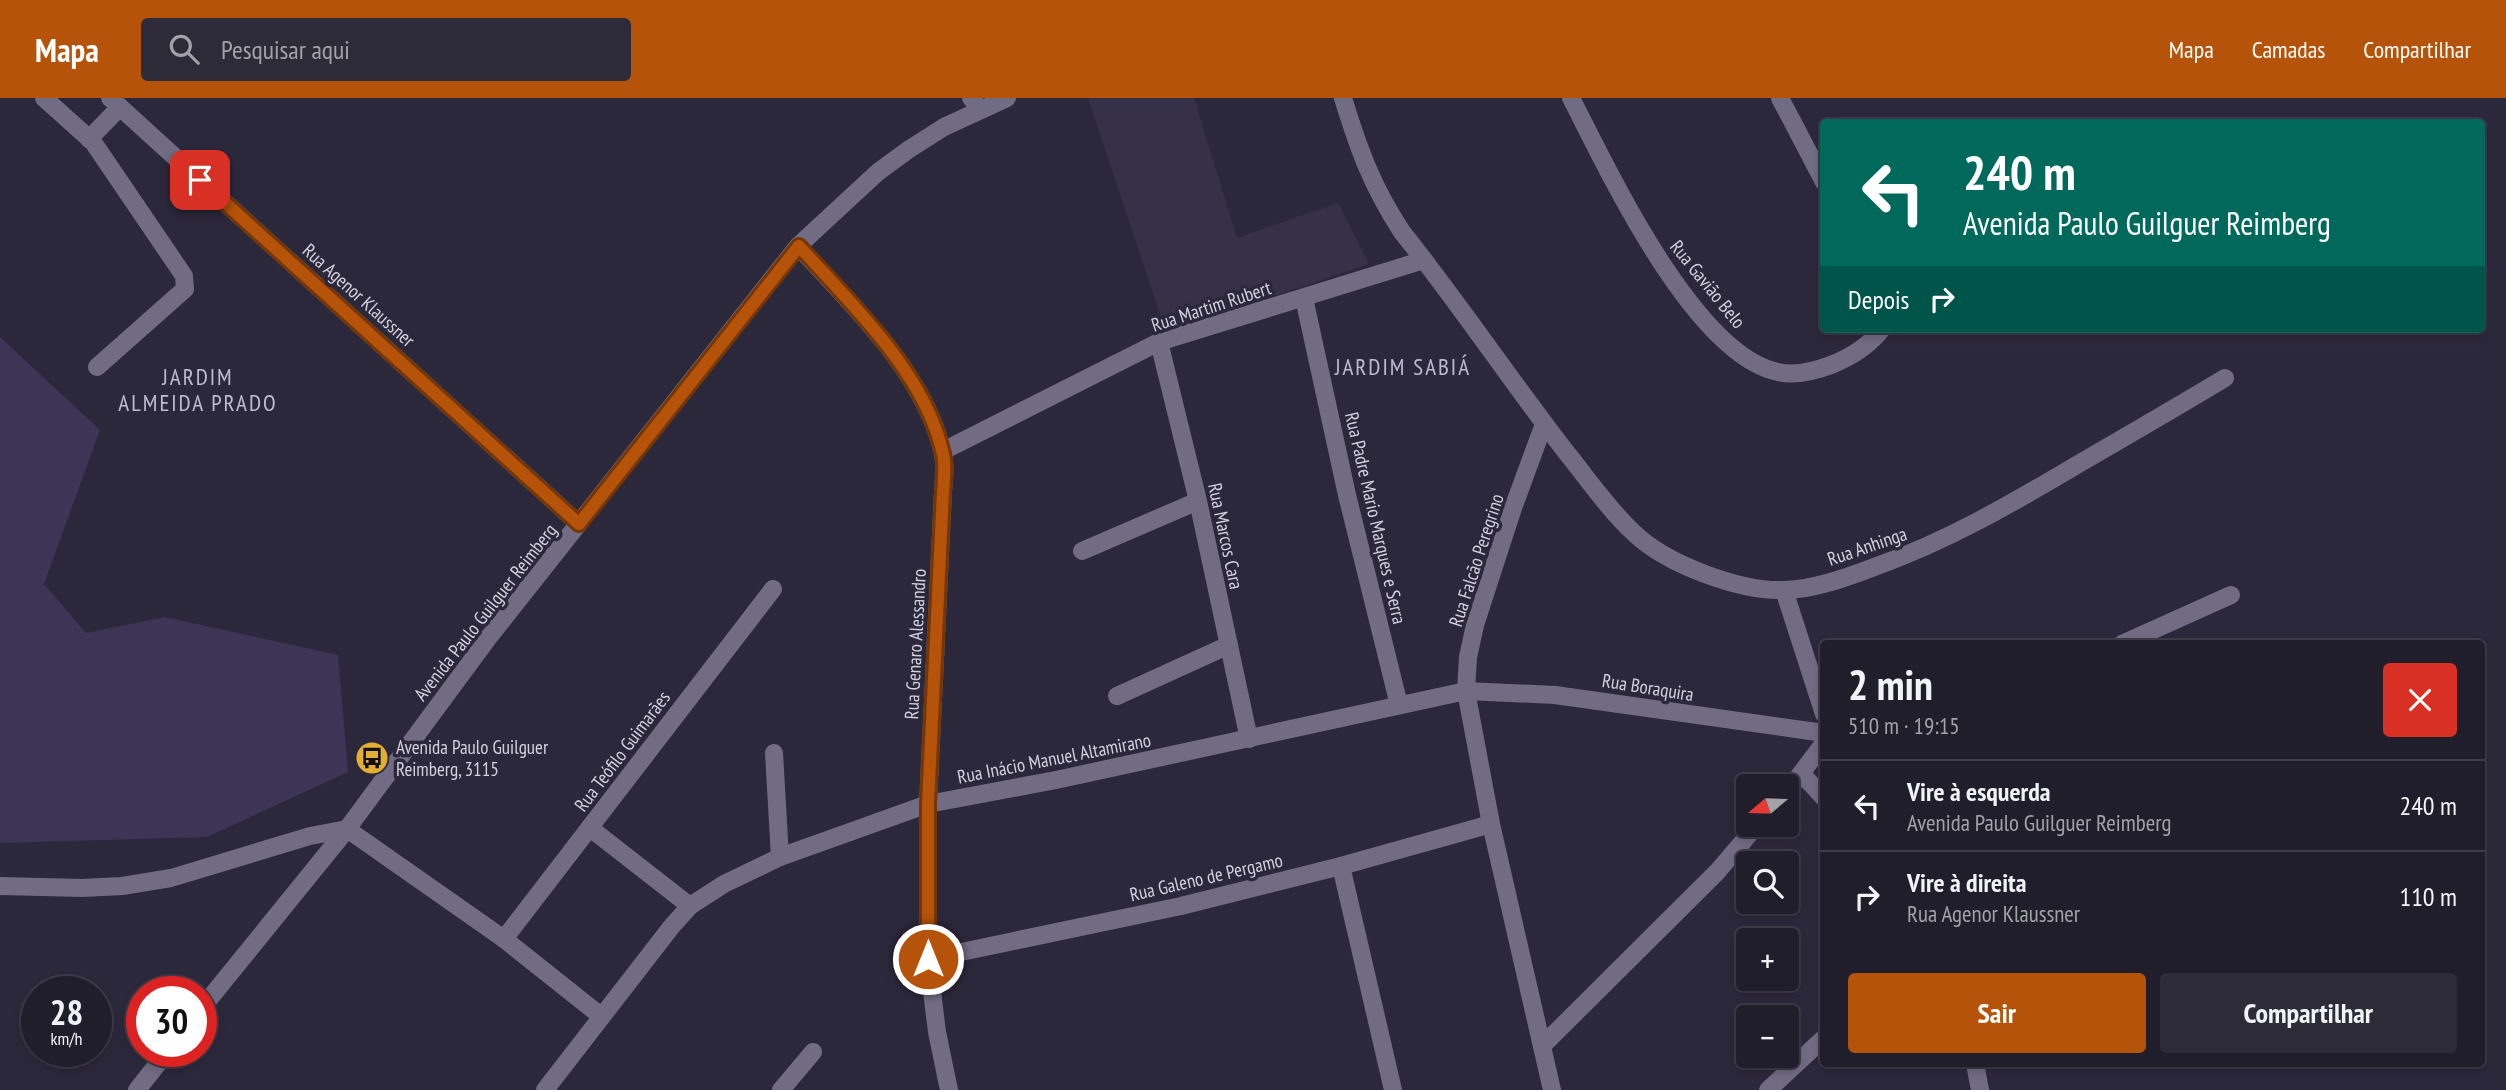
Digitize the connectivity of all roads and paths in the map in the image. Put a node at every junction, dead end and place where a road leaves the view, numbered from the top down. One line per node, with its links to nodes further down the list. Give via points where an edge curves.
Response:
1 (44, 98): 8 (street)
2 (1007, 98): 7 (street, Avenida Paulo Guilguer Reimberg)
3 (1343, 98): 11 (street, via 1360,156 1381,201)
4 (1571, 98): 13 (street, Rua Gavião Belo, via 1637,225 1709,325 1735,350 1758,365 1795,373 1840,361 1870,344)
5 (1780, 98): 9 (street)
6 (115, 102): 8 (street); 20 (street, Rua Agenor Klaussner)
7 (976, 104): 10 (street, Avenida Paulo Guilguer Reimberg, via 878,172)
8 (89, 139): 15 (street, via 184,276 185,289)
9 (1820, 174)
10 (799, 246): 18 (street, Rua Genaro Alessandro, via 905,370); 20 (street, Avenida Paulo Guilguer Reimberg)
11 (1424, 260): 12 (street, Rua Martim Rubert); 17 (street)
12 (1304, 298): 14 (street, Rua Martim Rubert); 30 (street, Rua Padre Mario Marques e Serra)
13 (1879, 333)
14 (1159, 342): 18 (street, Rua Martim Rubert); 19 (street, Rua Marcos Cara)
15 (97, 367)
16 (2225, 378): 23 (street, Rua Anhinga, via 2014,502 1936,542 1851,576)
17 (1544, 424): 23 (street, Rua Anhinga, via 1634,534 1667,558 1711,576); 27 (street, Rua Falcão Peregrino, via 1475,625)
18 (943, 451): 38 (street, Rua Genaro Alessandro)
19 (1198, 501): 21 (street); 26 (street, Rua Marcos Cara)
20 (579, 524): 41 (street, Avenida Paulo Guilguer Reimberg)
21 (1082, 551)
22 (773, 589): 40 (street, Rua Teófilo Guimarães)
23 (1784, 590): 29 (street)
24 (2231, 595): 25 (street)
25 (2131, 640)
26 (1228, 645): 28 (street); 32 (street, Rua Marcos Cara)
27 (1466, 691): 30 (street, Rua Inácio Manuel Altamirano); 31 (street, Rua Boraquira, via 1555,695); 39 (street, Rua Falcão Peregrino)
28 (1117, 696)
29 (1820, 702)
30 (1399, 705): 32 (street, Rua Inácio Manuel Altamirano)
31 (1820, 732)
32 (1249, 739): 38 (street, Rua Inácio Manuel Altamirano)
33 (1820, 748): 35 (street)
34 (774, 753): 43 (street)
35 (1801, 774): 36 (street); 37 (street)
36 (1799, 777)
37 (1820, 794)
38 (928, 804): 43 (street, Rua Inácio Manuel Altamirano); 48 (street, Rua Genaro Alessandro)
39 (1490, 824): 44 (street, Rua Galeno de Pergamo); 52 (street, Rua Falcão Peregrino)
40 (590, 828): 46 (street); 47 (street, Rua Teófilo Guimarães)
41 (347, 829): 45 (street, via 171,878 122,887); 47 (street); 49 (street, Avenida Paulo Guilguer Reimberg)
42 (1747, 837): 52 (street)
43 (780, 857): 46 (street, Rua Inácio Manuel Altamirano)
44 (1341, 866): 48 (street, Rua Galeno de Pergamo, via 1181,906); 60 (street)
45 (0, 886)
46 (691, 906): 50 (street, Rua Inácio Manuel Altamirano)
47 (504, 939): 50 (street)
48 (928, 959): 59 (street, Rua Genaro Alessandro)
49 (217, 989)
50 (601, 1016): 57 (street, Rua Inácio Manuel Altamirano)
51 (1820, 1042): 62 (street)
52 (1542, 1046): 61 (street, Rua Falcão Peregrino)
53 (813, 1052): 58 (street)
54 (155, 1067): 56 (street)
55 (1976, 1067): 63 (street)
56 (137, 1090)
57 (545, 1090)
58 (781, 1090)
59 (949, 1090)
60 (1393, 1090)
61 (1552, 1090)
62 (1768, 1090)
63 (1980, 1090)

